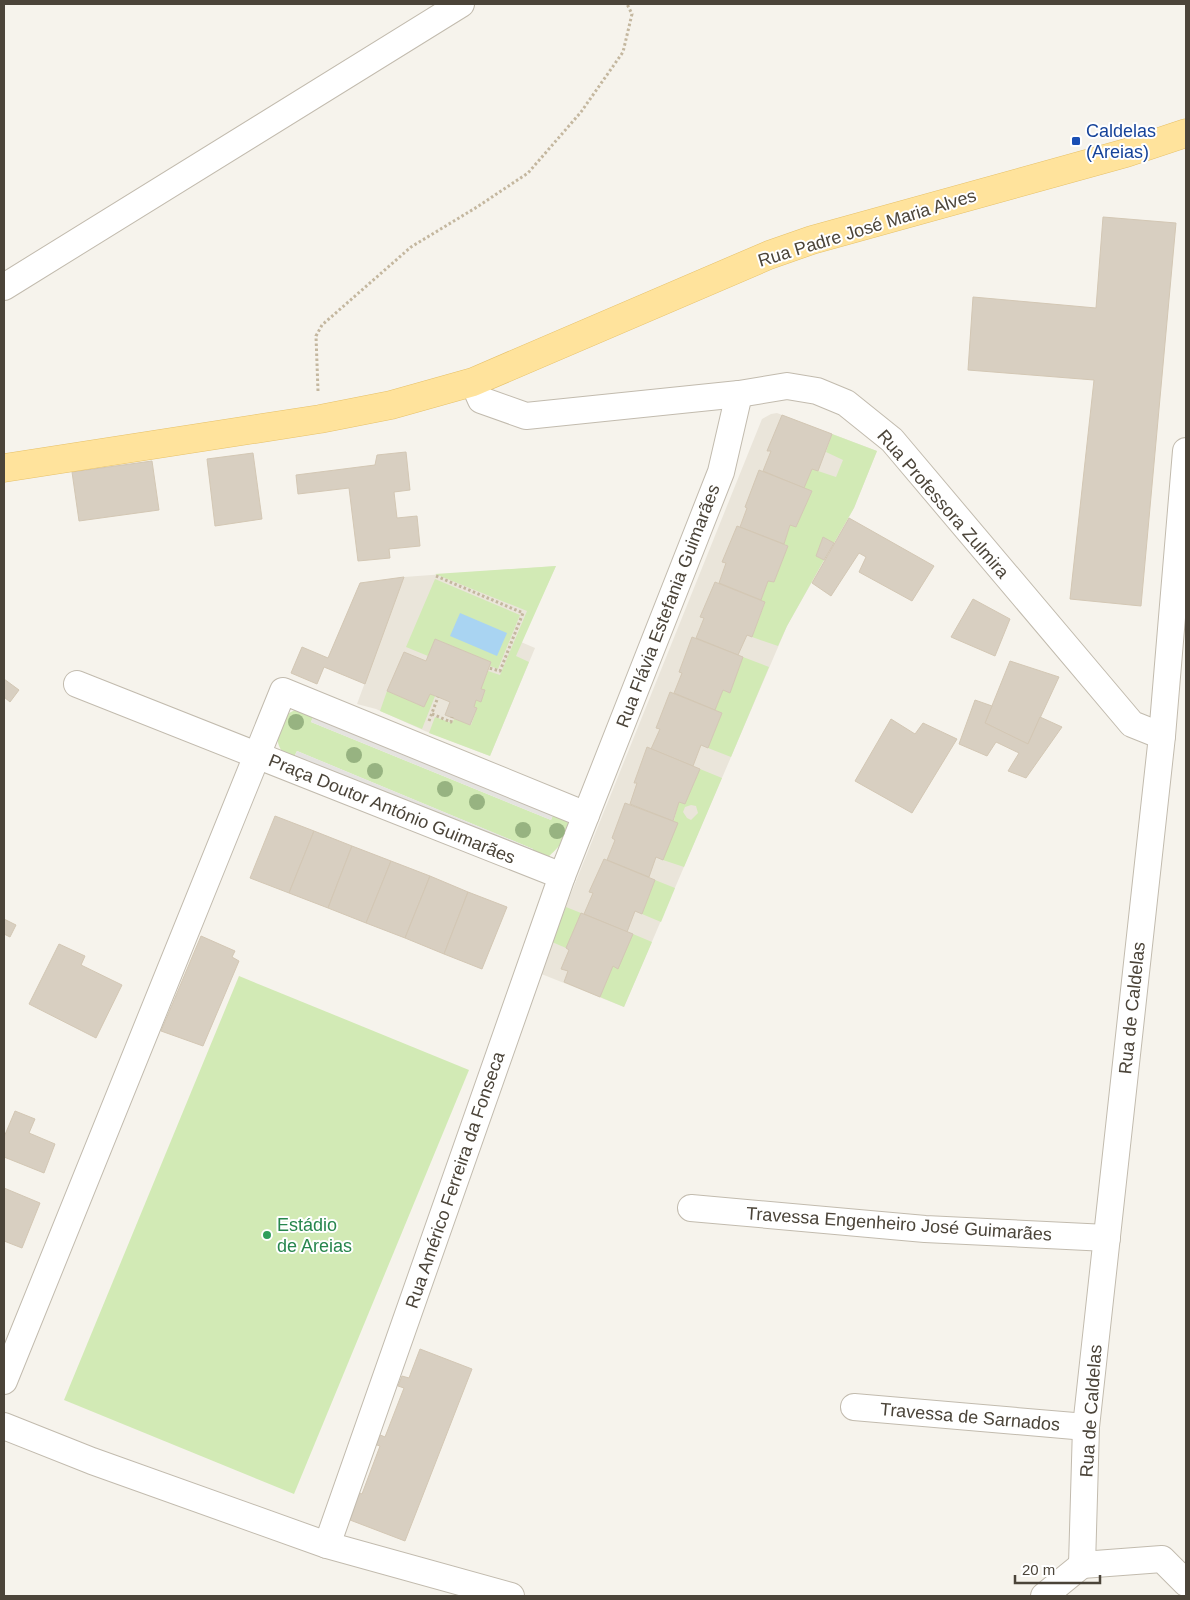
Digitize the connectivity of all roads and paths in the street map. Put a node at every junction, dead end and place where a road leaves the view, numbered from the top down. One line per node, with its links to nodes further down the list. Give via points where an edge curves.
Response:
1 (461, 4): 4 (street)
2 (627, 4): 7 (path, via 632,14 623,52 580,112 528,172 411,247 322,325 316,336)
3 (1186, 133): 5 (main road, Rua Padre José Maria Alves, via 769,255)
4 (4, 287)
5 (473, 382): 6 (street, Rua Professora Zulmira, via 481,400 526,416); 7 (main road, Rua Padre José Maria Alves, via 391,405)
6 (739, 394): 17 (street, Rua Professora Zulmira, via 787,386 817,391 854,409 892,440 1132,724); 19 (street, Rua Flávia Estefania Guimarães, via 721,472)
7 (320, 419): 9 (main road, Rua Padre José Maria Alves)
8 (1186, 452): 17 (street, Rua de Caldelas)
9 (4, 468)
10 (436, 576): 11 (path, via 523,613 500,671)
11 (490, 668)
12 (77, 684): 18 (street)
13 (438, 697): 14 (path)
14 (432, 714): 15 (path, via 450,722); 16 (path)
15 (452, 718)
16 (428, 722)
17 (1162, 736): 22 (street, Rua de Caldelas)
18 (257, 754): 19 (street, Praça Doutor António Guimarães, via 283,691); 20 (street, Praça Doutor António Guimarães); 23 (street)
19 (586, 815): 20 (street, Rua Américo Ferreira da Fonseca)
20 (562, 876): 27 (street, Rua Américo Ferreira da Fonseca)
21 (691, 1208): 22 (street, Travessa Engenheiro José Guimarães, via 925,1229)
22 (1107, 1238): 26 (street, Rua de Caldelas)
23 (4, 1381)
24 (854, 1407): 26 (street, Travessa de Sarnados)
25 (4, 1426): 27 (street)
26 (1086, 1427): 28 (street, Rua de Caldelas)
27 (327, 1545): 30 (street)
28 (1082, 1565): 29 (street, via 1162,1559); 31 (street)
29 (1186, 1583)
30 (511, 1596)
31 (1044, 1596)

